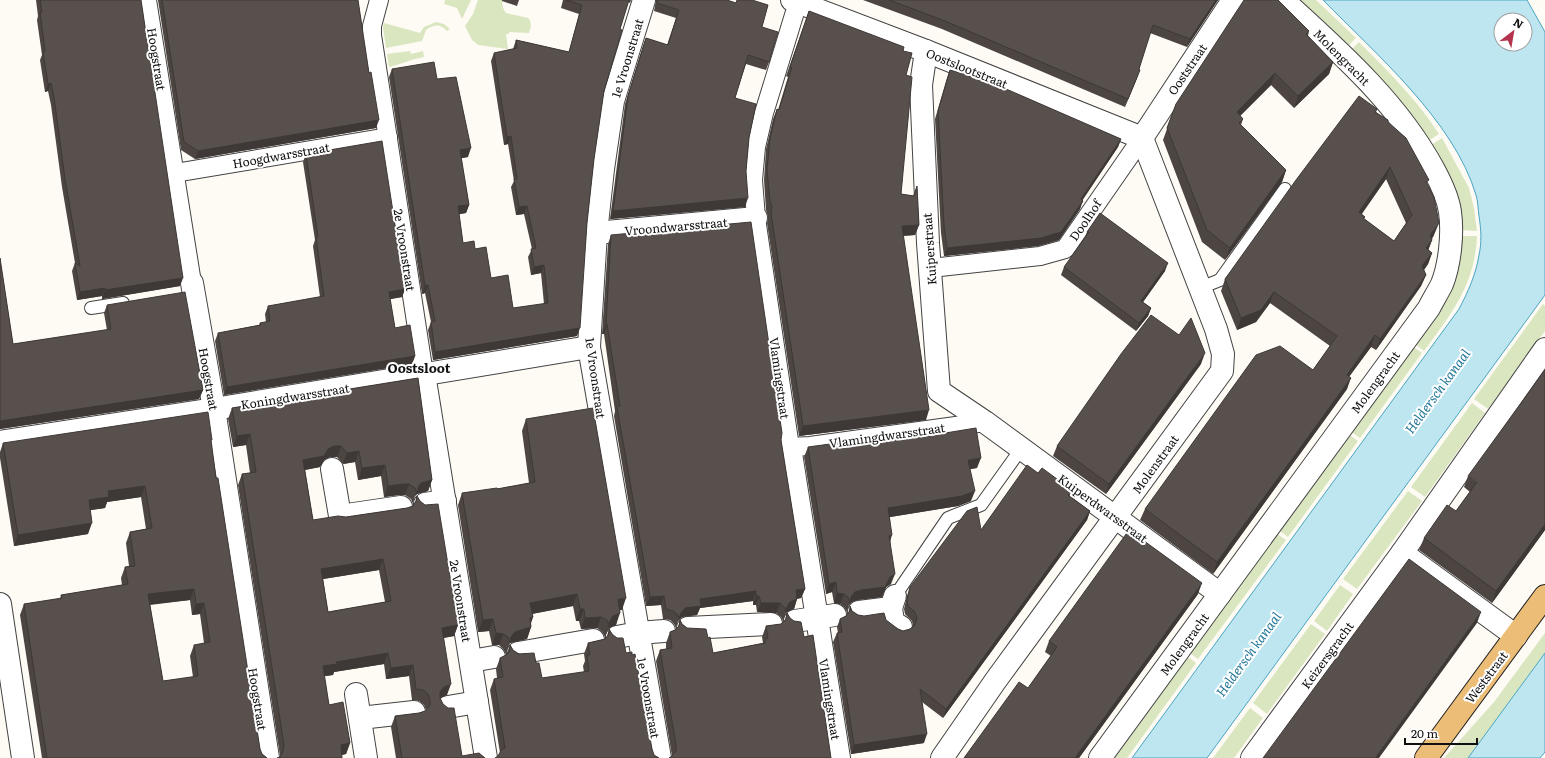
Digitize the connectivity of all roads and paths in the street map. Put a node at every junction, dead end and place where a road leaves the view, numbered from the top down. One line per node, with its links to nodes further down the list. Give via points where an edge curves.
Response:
1 (147, 0): 10 (street, Hoogstraat)
2 (379, 0): 8 (street, 2e Vroonstraat, via 372,35)
3 (644, 0): 13 (street, 1e Vroonstraat, via 613,101)
4 (1233, 0): 9 (street, Ooststraat)
5 (1284, 0): 31 (street, Molengracht, via 1372,86 1407,127 1427,157 1444,189 1450,212 1448,264 1442,284 1429,308)
6 (795, 1): 7 (street, Oostslootstraat); 12 (street, Vlamingstraat, via 756,147 753,180)
7 (926, 51): 9 (street, Oostslootstraat); 14 (street, Kuiperstraat, via 921,85)
8 (388, 137): 10 (street, Hoogdwarsstraat); 21 (street, 2e Vroonstraat)
9 (1142, 138): 14 (street, Doolhof, via 1065,249 1040,256); 15 (street, Molenstraat)
10 (175, 173): 16 (street, Hoogstraat)
11 (1285, 189): 15 (lane, via 1220,280)
12 (756, 218): 13 (street, Vroondwarsstraat); 25 (street, Vlamingstraat)
13 (596, 233): 19 (street, 1e Vroonstraat)
14 (931, 268): 23 (street, Kuiperstraat, via 939,391)
15 (1200, 288): 29 (street, Molenstraat, via 1223,354 1222,371)
16 (190, 289): 22 (street, Hoogstraat)
17 (138, 300): 18 (lane)
18 (91, 308)
19 (589, 346): 21 (street, Koningdwarsstraat); 42 (street, 1e Vroonstraat)
20 (1545, 349): 30 (street, Keizersgracht)
21 (424, 374): 22 (street, Koningdwarsstraat); 47 (street, 2e Vroonstraat, via 435,502)
22 (214, 409): 24 (street, Koningdwarsstraat); 54 (street, Hoogstraat)
23 (985, 422): 25 (street, Vlamingdwarsstraat); 26 (street, Kuiperdwarsstraat)
24 (0, 442)
25 (790, 447): 36 (street, Vlamingstraat)
26 (1021, 449): 29 (street, Kuiperdwarsstraat); 33 (lane, via 981,505 948,518)
27 (332, 469): 28 (street, via 340,516)
28 (401, 507)
29 (1116, 518): 31 (street, Kuiperdwarsstraat); 59 (street, Molenstraat, via 996,680)
30 (1402, 553): 43 (street); 61 (street, Keizersgracht)
31 (1220, 594): 60 (street, Molengracht)
32 (1545, 596): 43 (main road, Weststraat)
33 (893, 602): 35 (street); 39 (street, via 893,622)
34 (0, 604): 53 (street)
35 (860, 612)
36 (826, 616): 37 (street); 58 (street, Vlamingstraat)
37 (795, 621)
38 (771, 624): 40 (street)
39 (901, 627)
40 (688, 628)
41 (664, 631): 42 (street)
42 (628, 635): 57 (street, 1e Vroonstraat)
43 (1516, 636): 62 (main road, Weststraat)
44 (593, 640): 45 (street)
45 (518, 653)
46 (494, 657): 47 (street)
47 (471, 661): 49 (street, 2e Vroonstraat)
48 (356, 694): 52 (street)
49 (476, 702): 50 (street); 56 (street, 2e Vroonstraat)
50 (448, 707)
51 (414, 712): 52 (street)
52 (360, 718): 55 (street)
53 (23, 758)
54 (268, 758)
55 (366, 758)
56 (486, 758)
57 (660, 758)
58 (839, 758)
59 (942, 758)
60 (1100, 758)
61 (1252, 758)
62 (1426, 758)

